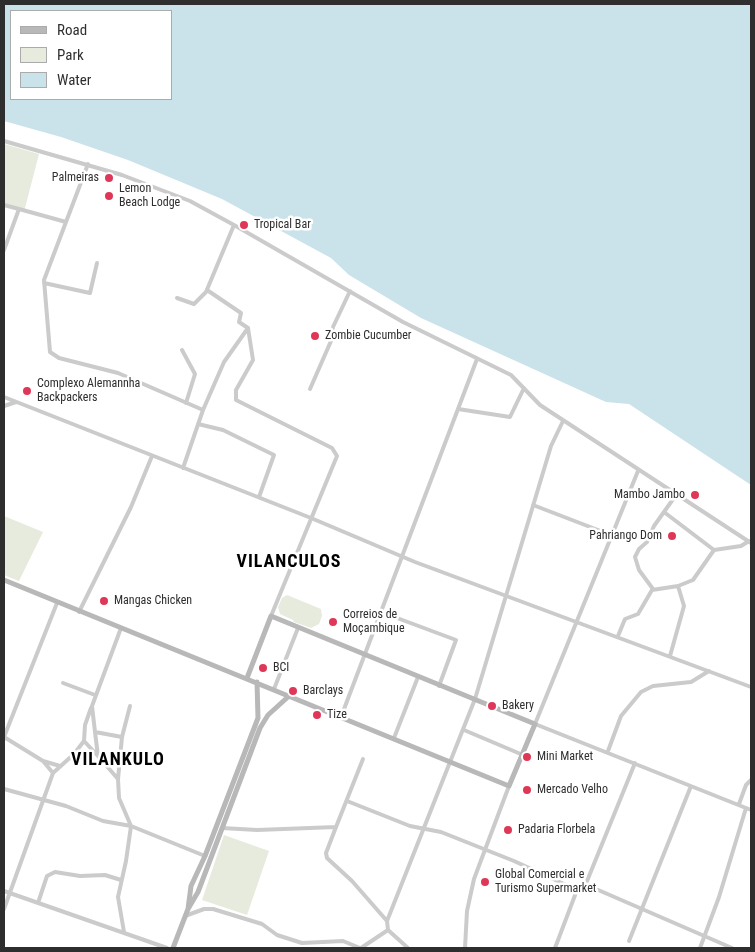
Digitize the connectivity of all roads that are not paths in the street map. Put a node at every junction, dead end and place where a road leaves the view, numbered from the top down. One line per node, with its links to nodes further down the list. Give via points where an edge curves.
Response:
1 (4, 141): 2 (street)
2 (88, 164): 5 (street); 6 (street, via 174,194)
3 (4, 205): 4 (street)
4 (19, 209): 5 (street); 7 (street)
5 (66, 222): 9 (street)
6 (234, 225): 10 (street); 11 (street)
7 (4, 250)
8 (97, 263): 9 (street, via 90,293)
9 (44, 283): 20 (street, via 49,346 54,356 118,373)
10 (207, 290): 12 (street, via 194,304); 13 (street, via 241,312 239,322)
11 (350, 291): 15 (street); 17 (street)
12 (177, 298)
13 (248, 328): 23 (street, via 224,362); 33 (street, via 253,360 236,390 236,400 332,448 338,456)
14 (182, 350): 20 (street, via 195,374)
15 (477, 359): 16 (street, via 511,375); 22 (street)
16 (524, 388): 22 (street, via 510,417); 24 (street, via 540,405)
17 (310, 389)
18 (4, 397): 19 (street)
19 (16, 402): 21 (street); 26 (street)
20 (186, 403): 23 (street)
21 (4, 406)
22 (458, 409): 37 (street)
23 (203, 410): 25 (street)
24 (563, 421): 28 (street); 31 (street, via 551,446)
25 (198, 424): 27 (street); 30 (street, via 223,430 274,455)
26 (152, 456): 27 (street); 43 (street, via 131,507)
27 (183, 468): 30 (street)
28 (638, 471): 29 (street); 34 (street)
29 (676, 495): 32 (street); 35 (street)
30 (259, 497): 33 (street)
31 (533, 505): 34 (street); 41 (street)
32 (664, 512): 36 (street); 40 (street, via 635,558 638,570)
33 (311, 518): 37 (street); 45 (street)
34 (611, 535): 46 (street)
35 (750, 542): 36 (street)
36 (714, 550): 39 (street, via 695,578)
37 (404, 556): 41 (street); 44 (street)
38 (4, 580): 42 (main road)
39 (678, 586): 40 (street); 51 (street, via 684,606)
40 (653, 589): 49 (street, via 638,614 625,619)
41 (507, 596): 46 (street); 62 (street)
42 (57, 603): 43 (main road); 69 (street)
43 (79, 612): 47 (main road)
44 (381, 612): 50 (street); 57 (street, via 456,640)
45 (272, 616): 48 (main road); 54 (main road)
46 (575, 622): 49 (street); 66 (street)
47 (121, 628): 54 (main road); 60 (street)
48 (298, 628): 50 (main road); 59 (street)
49 (618, 636): 51 (street)
50 (364, 655): 53 (main road); 65 (street)
51 (670, 656): 52 (street)
52 (709, 671): 58 (street); 73 (street, via 691,682 653,686 641,692 622,716)
53 (418, 677): 57 (main road); 71 (street)
54 (247, 678): 55 (main road)
55 (257, 682): 59 (main road); 97 (main road, via 258,718)
56 (64, 683): 60 (street)
57 (439, 686): 62 (main road)
58 (751, 687)
59 (274, 689): 61 (main road)
60 (95, 695): 63 (street)
61 (289, 696): 65 (main road); 94 (main road, via 268,715 260,728)
62 (475, 700): 66 (main road); 67 (street)
63 (92, 706): 68 (street); 72 (street, via 85,725)
64 (130, 706): 70 (street)
65 (341, 717): 71 (main road)
66 (536, 724): 73 (street); 74 (main road)
67 (464, 730): 74 (street); 78 (street)
68 (95, 732): 70 (street); 75 (street)
69 (4, 737): 77 (street)
70 (122, 737): 82 (street)
71 (394, 738): 78 (main road)
72 (84, 741): 75 (street); 80 (street)
73 (608, 752): 79 (street)
74 (523, 755): 84 (main road)
75 (98, 756): 82 (street)
76 (363, 758): 88 (street)
77 (43, 761): 80 (street); 81 (street)
78 (450, 762): 84 (main road); 95 (street)
79 (635, 763): 85 (street); 101 (street)
80 (60, 766): 81 (street)
81 (53, 773): 87 (street)
82 (118, 779): 92 (street, via 119,798)
83 (751, 780): 89 (street)
84 (509, 786): 96 (street)
85 (691, 786): 89 (street); 110 (street)
86 (4, 788): 87 (street)
87 (43, 800): 92 (street, via 103,821); 105 (street)
88 (347, 801): 93 (street); 95 (street)
89 (738, 804): 90 (street)
90 (746, 808): 91 (street); 115 (street)
91 (751, 810)
92 (131, 826): 97 (street); 98 (street)
93 (336, 827): 94 (street); 112 (street, via 327,858)
94 (221, 828): 100 (main road)
95 (422, 828): 96 (street); 112 (street)
96 (485, 849): 103 (street); 121 (street, via 467,911)
97 (205, 856): 99 (main road)
98 (121, 880): 107 (street, via 105,875 55,872 47,876); 114 (street, via 118,897)
99 (193, 882): 100 (main road); 104 (main road)
100 (200, 886): 106 (main road)
101 (585, 886): 103 (street); 110 (street)
102 (4, 890): 105 (street)
103 (577, 890): 122 (street)
104 (189, 892): 106 (main road); 109 (main road)
105 (10, 893): 107 (street); 108 (street)
106 (197, 896): 109 (main road)
107 (38, 903): 114 (street)
108 (4, 909)
109 (188, 909): 111 (main road)
110 (640, 909): 115 (street); 116 (street)
111 (185, 916): 118 (main road); 119 (street, via 213,909 262,924 277,935 302,943 343,942)
112 (387, 920): 113 (street)
113 (388, 930): 119 (street); 120 (street)
114 (124, 932): 117 (street)
115 (704, 936): 123 (street); 124 (street)
116 (629, 941)
117 (167, 948)
118 (173, 948)
119 (361, 948)
120 (408, 948)
121 (465, 948)
122 (555, 948)
123 (700, 948)
124 (732, 948)

